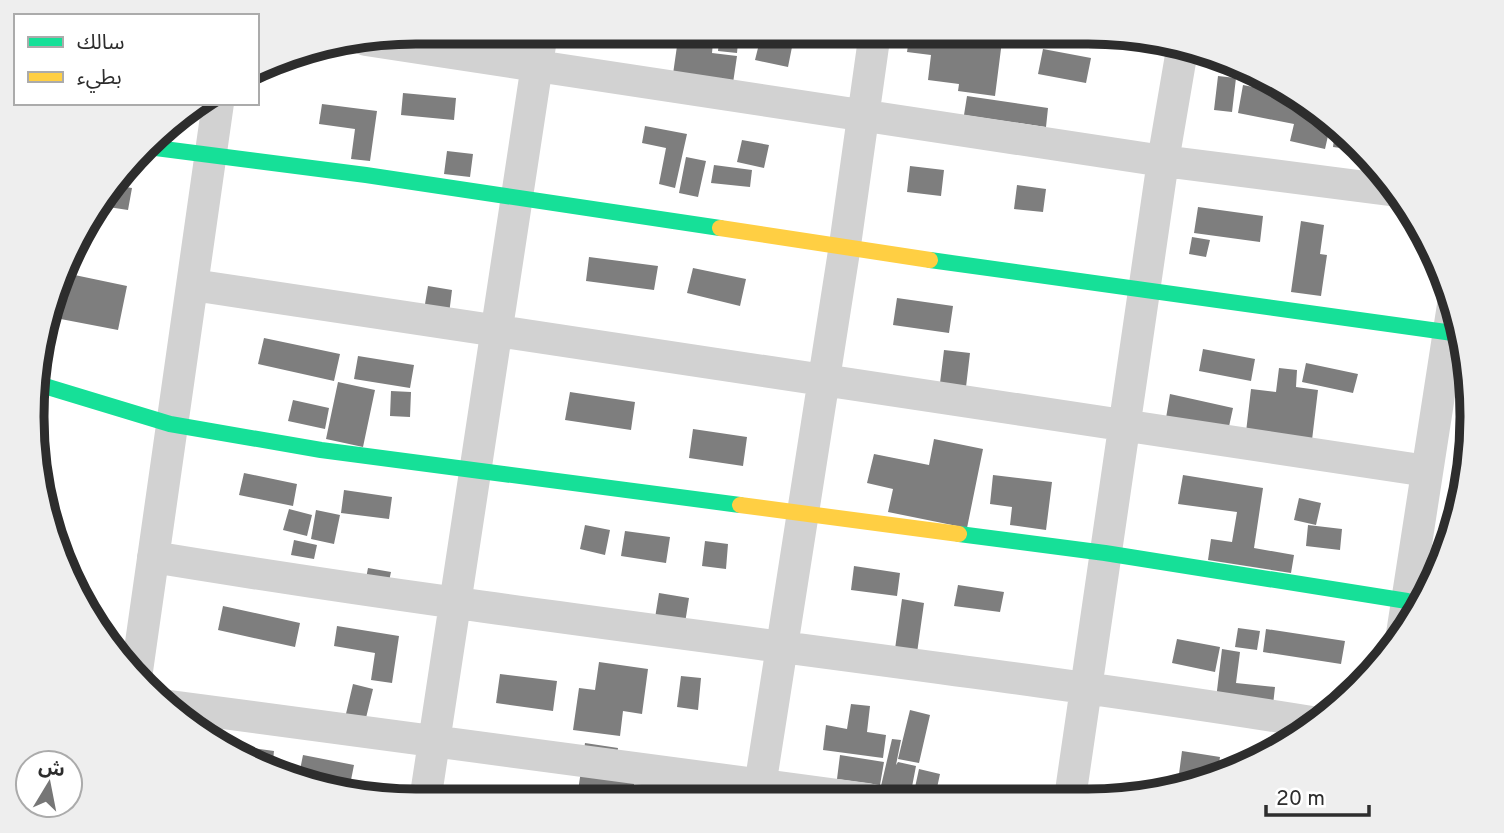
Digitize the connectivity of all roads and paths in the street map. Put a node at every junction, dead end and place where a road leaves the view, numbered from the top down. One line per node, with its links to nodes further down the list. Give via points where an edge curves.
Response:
1 (540, 44): 5 (street)
2 (873, 44): 7 (street)
3 (396, 45): 5 (street)
4 (1181, 55): 10 (street)
5 (536, 67): 7 (street); 12 (street)
6 (218, 105): 9 (street)
7 (862, 116): 10 (street); 13 (street)
8 (158, 148): 9 (street)
9 (209, 156): 12 (street); 14 (street)
10 (1163, 161): 11 (street); 15 (street)
11 (1382, 189)
12 (516, 197): 13 (street); 17 (street)
13 (845, 246): 15 (street); 19 (street)
14 (193, 285): 17 (street); 22 (street)
15 (1144, 289): 16 (street); 21 (street)
16 (1449, 323)
17 (496, 330): 19 (street); 23 (street)
18 (1452, 337): 24 (street)
19 (823, 378): 21 (street); 25 (street)
20 (45, 386): 22 (street)
21 (1124, 423): 24 (street); 26 (street)
22 (170, 424): 23 (street, via 321,450); 28 (street)
23 (475, 468): 25 (street); 29 (street)
24 (1427, 471): 27 (street)
25 (802, 513): 26 (street); 32 (street)
26 (1105, 554): 30 (street); 34 (street)
27 (1427, 554): 30 (street)
28 (153, 557): 29 (street, via 302,582); 33 (street)
29 (455, 600): 32 (street); 37 (street)
30 (1407, 601): 31 (street)
31 (1406, 610)
32 (783, 646): 34 (street); 40 (street)
33 (138, 664)
34 (1087, 687): 36 (street); 41 (street)
35 (185, 708): 37 (street)
36 (1302, 721)
37 (433, 741): 38 (street); 39 (street)
38 (427, 789)
39 (734, 789)
40 (760, 789)
41 (1072, 789)

